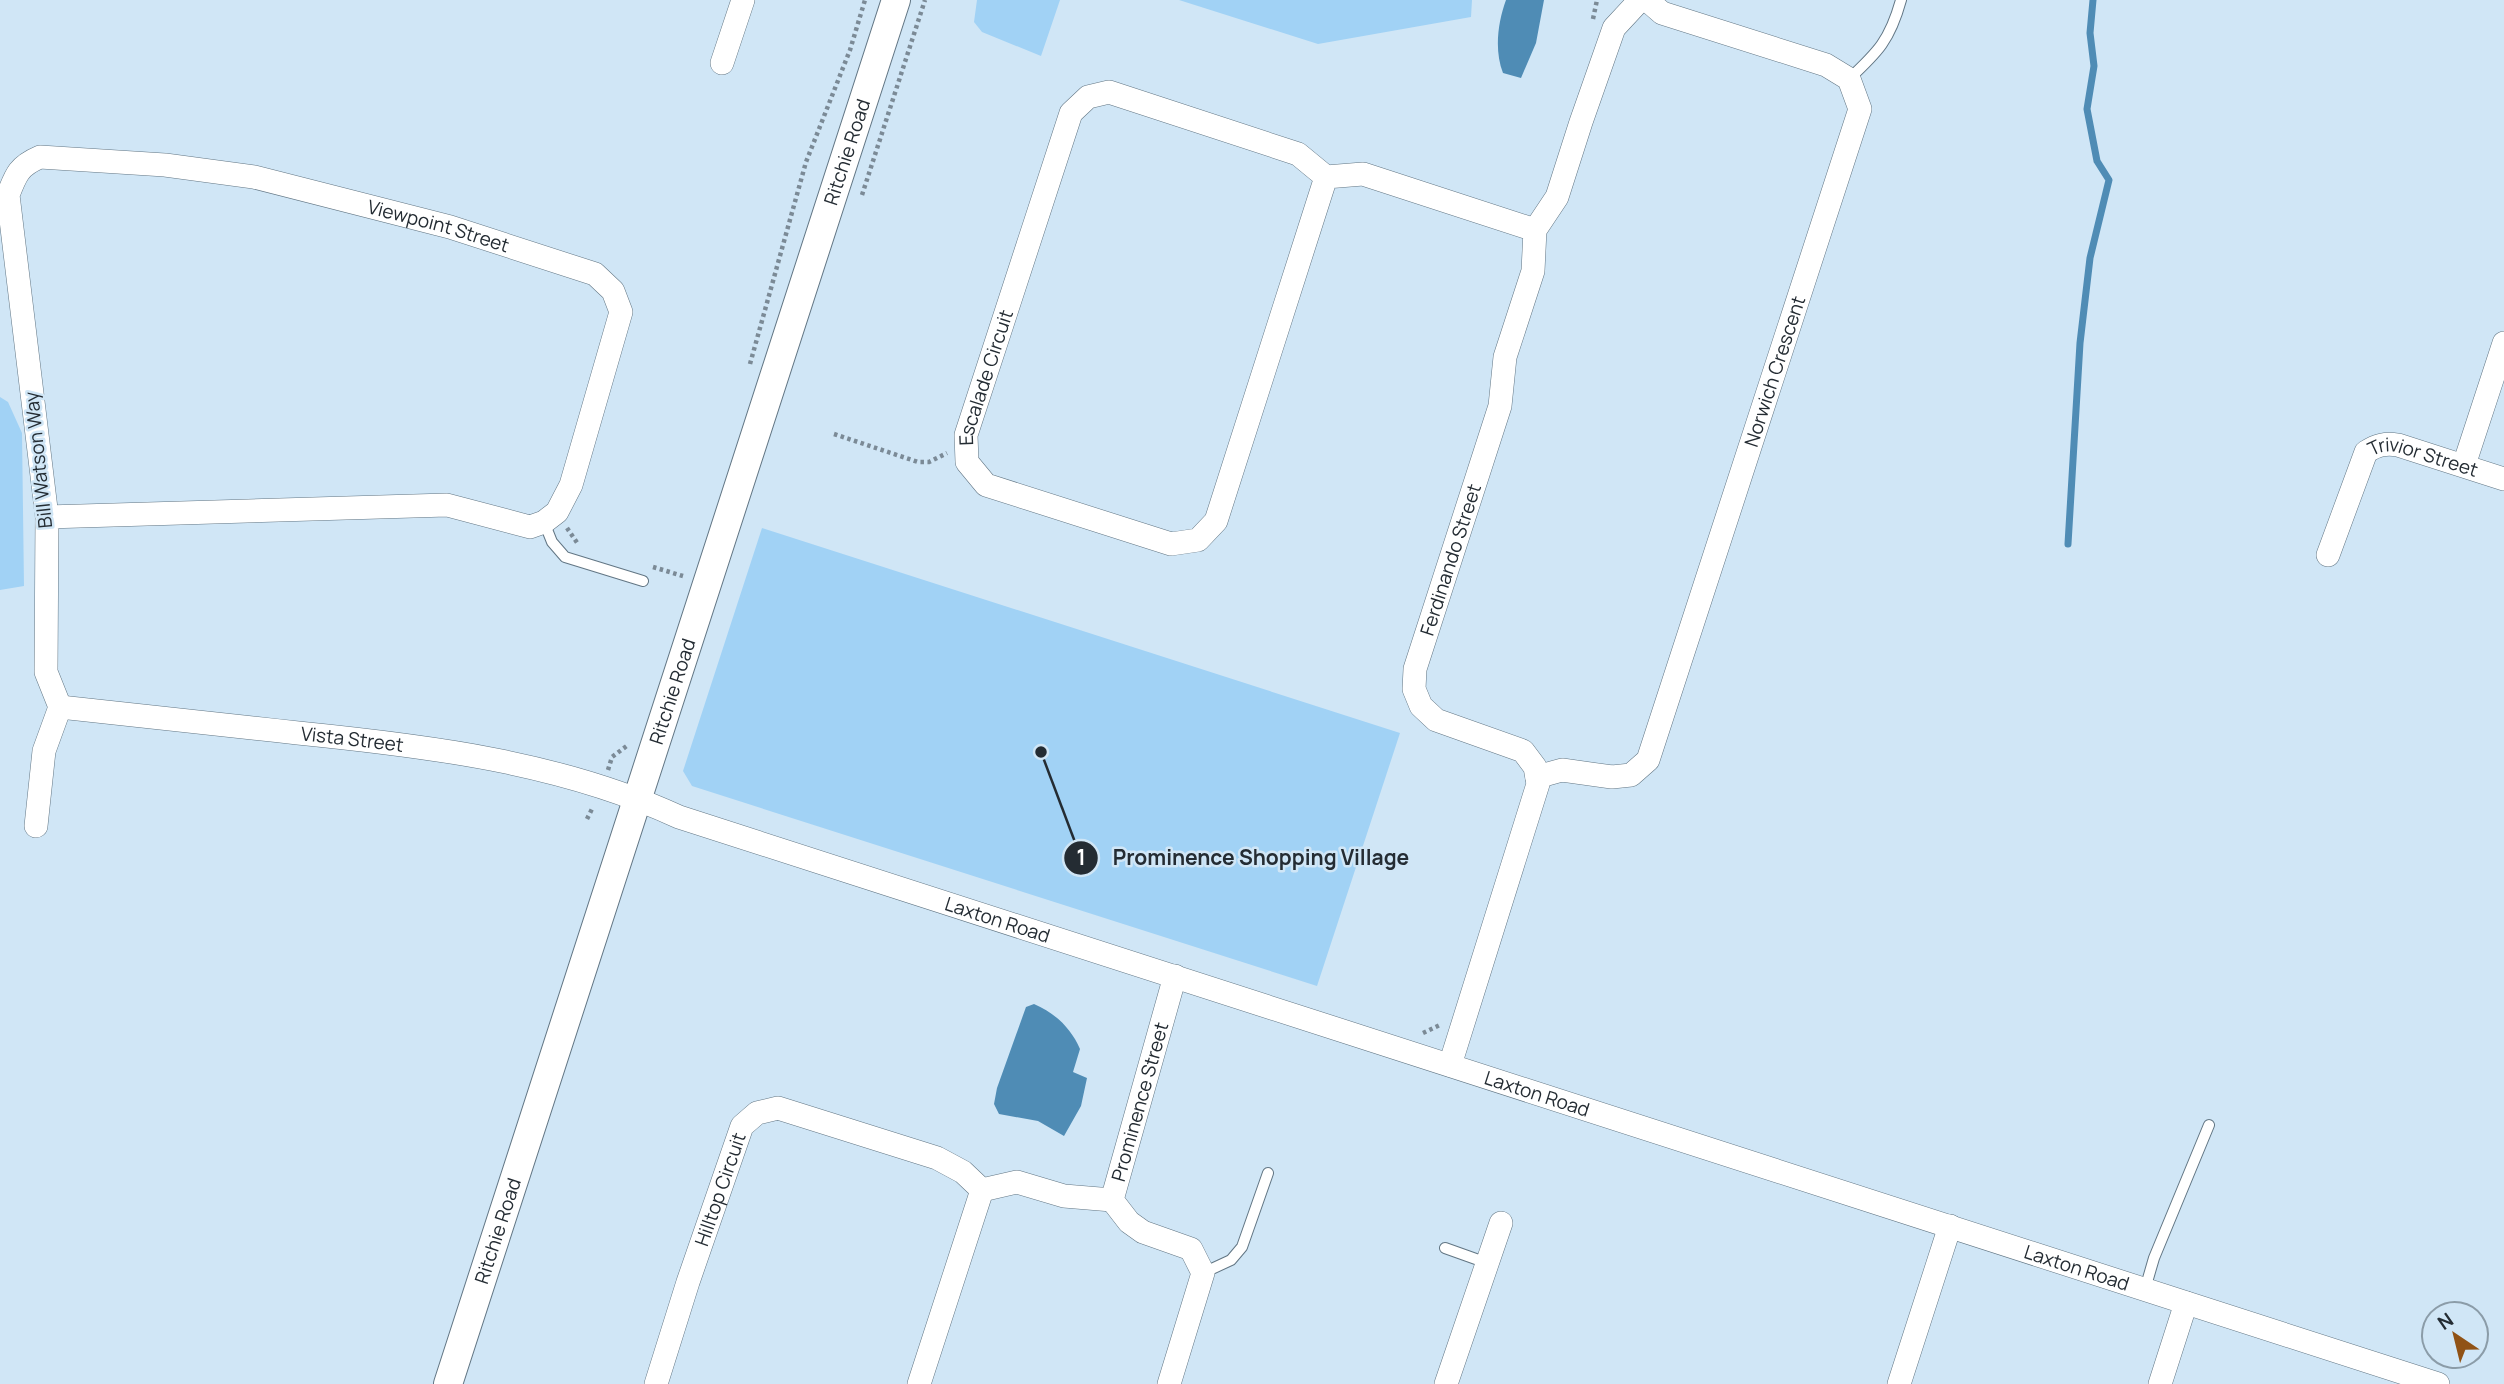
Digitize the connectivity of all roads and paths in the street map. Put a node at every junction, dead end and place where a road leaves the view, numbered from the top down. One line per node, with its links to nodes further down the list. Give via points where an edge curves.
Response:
1 (743, 0): 8 (street)
2 (865, 0): 15 (path, via 806,162)
3 (896, 0): 31 (street, Ritchie Road)
4 (925, 0): 12 (path)
5 (1640, 0): 13 (street, via 1614,28 1557,197)
6 (1647, 0): 9 (street, via 1662,13 1826,65)
7 (1900, 0): 9 (lane, via 1895,24 1880,50)
8 (722, 63)
9 (1849, 79): 29 (street, Norwich Crescent, via 1860,109 1648,760 1631,775 1562,770)
10 (16, 176): 20 (street, Bill Watson Way, via 8,195); 21 (street, Viewpoint Street, via 26,163 40,157 165,165 254,177 450,227 595,274 613,291 621,312 571,485)
11 (1326, 177): 11 (street, Escalade Circuit, via 1298,153 1109,92 1085,99 1071,113 966,435 967,462 986,485 1171,544 1198,540 1216,521); 13 (street, via 1363,174)
12 (860, 199)
13 (1535, 230): 29 (street, Ferdinando Street, via 1533,271 1505,357 1500,406 1415,669 1414,689 1421,706 1436,720 1523,751)
14 (2504, 343): 18 (street)
15 (749, 367)
16 (834, 434): 17 (path, via 918,462 948,453)
17 (950, 460)
18 (2464, 466): 19 (street, Trivior Street); 23 (street, Trivior Street, via 2387,443 2375,446 2366,452)
19 (2504, 479)
20 (47, 517): 21 (street, via 447,505 530,527); 27 (street, Bill Watson Way, via 46,673)
21 (550, 517): 22 (path); 25 (lane, via 552,542 565,556)
22 (579, 545)
23 (2328, 555)
24 (644, 565): 26 (path, via 683,576)
25 (643, 581)
26 (679, 589)
27 (60, 707): 30 (street, Vista Street, via 362,739 506,761); 33 (street, via 44,751)
28 (632, 732): 30 (path, via 628,745 612,757)
29 (1537, 777): 37 (street)
30 (602, 788): 31 (street, Vista Street); 32 (path)
31 (638, 798): 34 (street, Laxton Road, via 679,817); 49 (street, Ritchie Road)
32 (587, 819)
33 (36, 826)
34 (1175, 976): 37 (street, Laxton Road); 41 (street, Prominence Street)
35 (1443, 1019): 36 (path, via 1438,1027)
36 (1419, 1033)
37 (1450, 1065): 43 (street, Laxton Road)
38 (2209, 1125): 47 (lane)
39 (1268, 1173): 46 (lane, via 1242,1247 1231,1260)
40 (982, 1191): 41 (street, via 1017,1182 1063,1196); 50 (street, Hilltop Circuit, via 963,1172 937,1158 778,1108 757,1113 742,1126); 51 (street)
41 (1112, 1200): 46 (street, Prominence Street, via 1143,1232 1191,1249)
42 (1501, 1223): 45 (street)
43 (1950, 1226): 47 (street, Laxton Road); 54 (street)
44 (1445, 1248): 45 (lane)
45 (1487, 1264): 53 (street)
46 (1203, 1273): 52 (street)
47 (2145, 1289): 48 (street, Laxton Road)
48 (2186, 1303): 55 (street); 56 (street, Laxton Road)
49 (448, 1384)
50 (656, 1384)
51 (919, 1384)
52 (1169, 1384)
53 (1446, 1384)
54 (1899, 1384)
55 (2160, 1384)
56 (2438, 1384)

